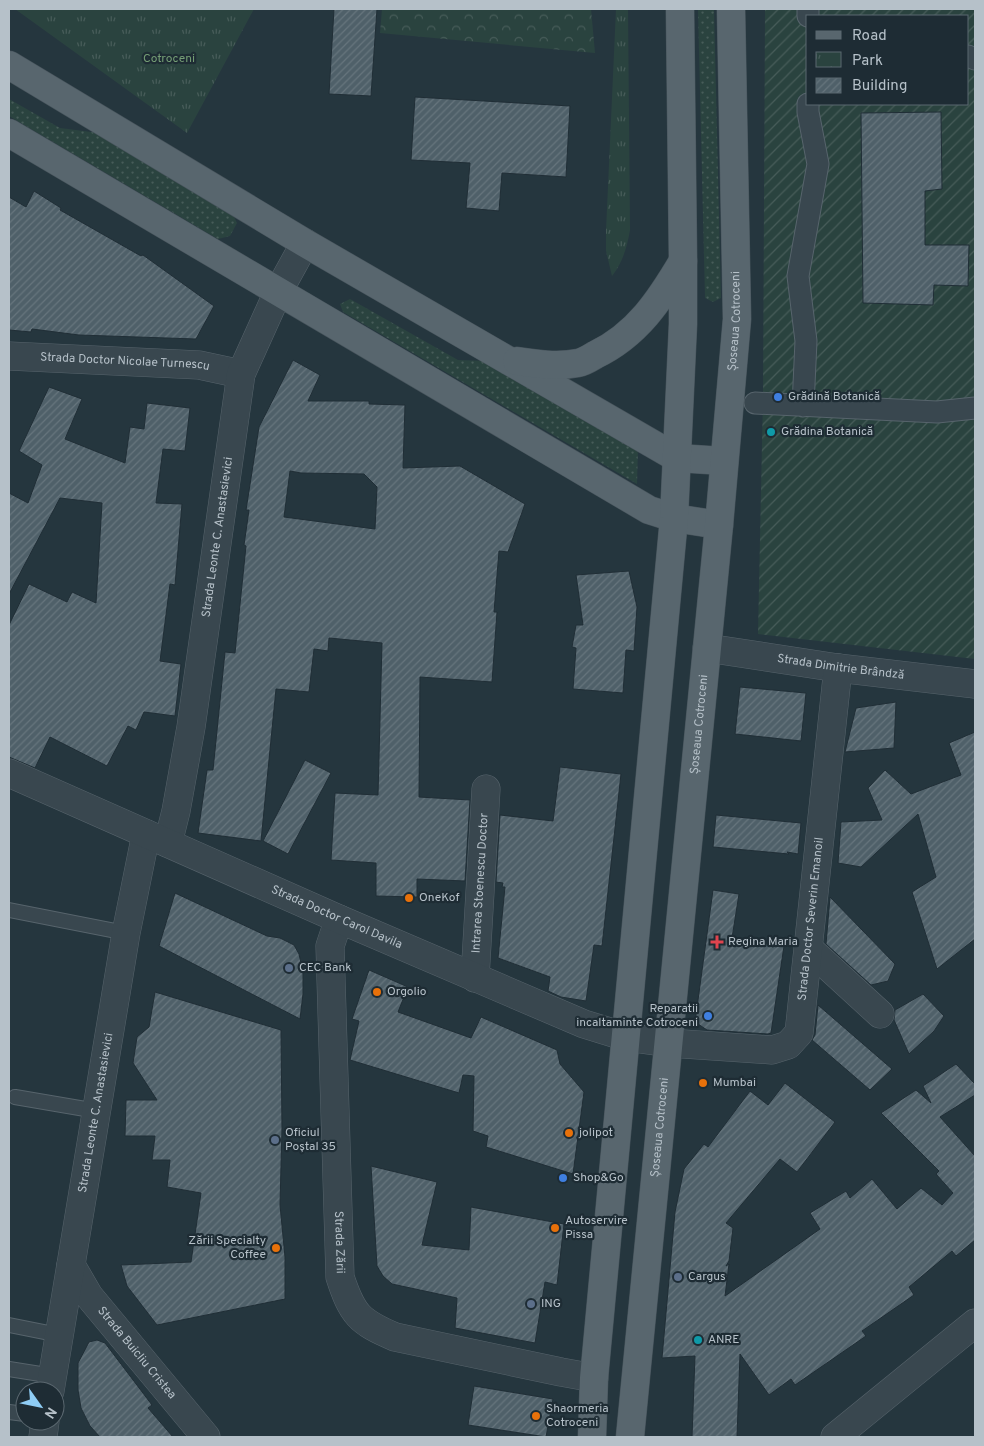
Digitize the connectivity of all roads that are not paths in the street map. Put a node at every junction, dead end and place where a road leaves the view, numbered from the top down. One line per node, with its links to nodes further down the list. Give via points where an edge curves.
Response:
1 (680, 9): 7 (main road)
2 (731, 9): 16 (main road, Șoseaua Cotroceni, via 736,319)
3 (9, 65): 6 (main road)
4 (808, 105): 13 (street, via 818,164 798,276 806,341)
5 (9, 133): 8 (main road)
6 (305, 243): 8 (street, Strada Leonte C. Anastasievici); 10 (main road)
7 (684, 260): 10 (main road, via 652,311 610,348 580,363 551,366); 15 (main road)
8 (278, 292): 11 (street, Strada Leonte C. Anastasievici); 17 (main road, via 649,510)
9 (9, 356): 11 (street, Strada Doctor Nicolae Turnescu, via 199,365)
10 (507, 360): 15 (main road)
11 (241, 374): 24 (street, Strada Leonte C. Anastasievici, via 176,811)
12 (755, 403): 13 (street)
13 (803, 406): 14 (street, via 937,412)
14 (975, 408)
15 (677, 458): 16 (main road); 17 (main road)
16 (724, 461): 18 (main road, Șoseaua Cotroceni)
17 (674, 518): 18 (main road); 31 (main road)
18 (719, 525): 19 (main road, Șoseaua Cotroceni)
19 (707, 648): 20 (street, Strada Dimitrie Brândză); 32 (main road, Șoseaua Cotroceni)
20 (838, 668): 21 (street, Strada Dimitrie Brândză); 28 (street, Strada Doctor Severin Emanoil)
21 (975, 684)
22 (9, 773): 24 (street, Strada Doctor Carol Davila)
23 (486, 789): 29 (street, Intrarea Stoenescu Doctor)
24 (157, 839): 26 (street, Strada Doctor Carol Davila); 27 (street, Strada Leonte C. Anastasievici)
25 (9, 910): 27 (lane)
26 (339, 919): 29 (street, Strada Doctor Carol Davila); 40 (street, Strada Zării, via 330,946 340,1278 347,1300 356,1314 371,1327 395,1337)
27 (126, 933): 34 (street, Strada Leonte C. Anastasievici)
28 (809, 949): 30 (street); 32 (street, Strada Doctor Severin Emanoil, via 800,1033 788,1045 772,1050)
29 (475, 978): 31 (street, Strada Doctor Carol Davila, via 584,1024)
30 (880, 1014)
31 (626, 1037): 32 (street, Strada Doctor Carol Davila); 40 (main road)
32 (669, 1043): 45 (main road, Șoseaua Cotroceni)
33 (15, 1097): 34 (lane)
34 (97, 1111): 35 (street, Strada Leonte C. Anastasievici)
35 (70, 1265): 38 (street, Strada Leonte C. Anastasievici); 43 (street, Strada Buicliu Cristea, via 90,1296)
36 (975, 1323): 46 (street)
37 (9, 1325): 38 (lane)
38 (60, 1335): 42 (street, Strada Leonte C. Anastasievici)
39 (9, 1369): 41 (lane)
40 (594, 1378): 44 (main road)
41 (43, 1381)
42 (52, 1381)
43 (206, 1437)
44 (592, 1437)
45 (630, 1437)
46 (835, 1437)

